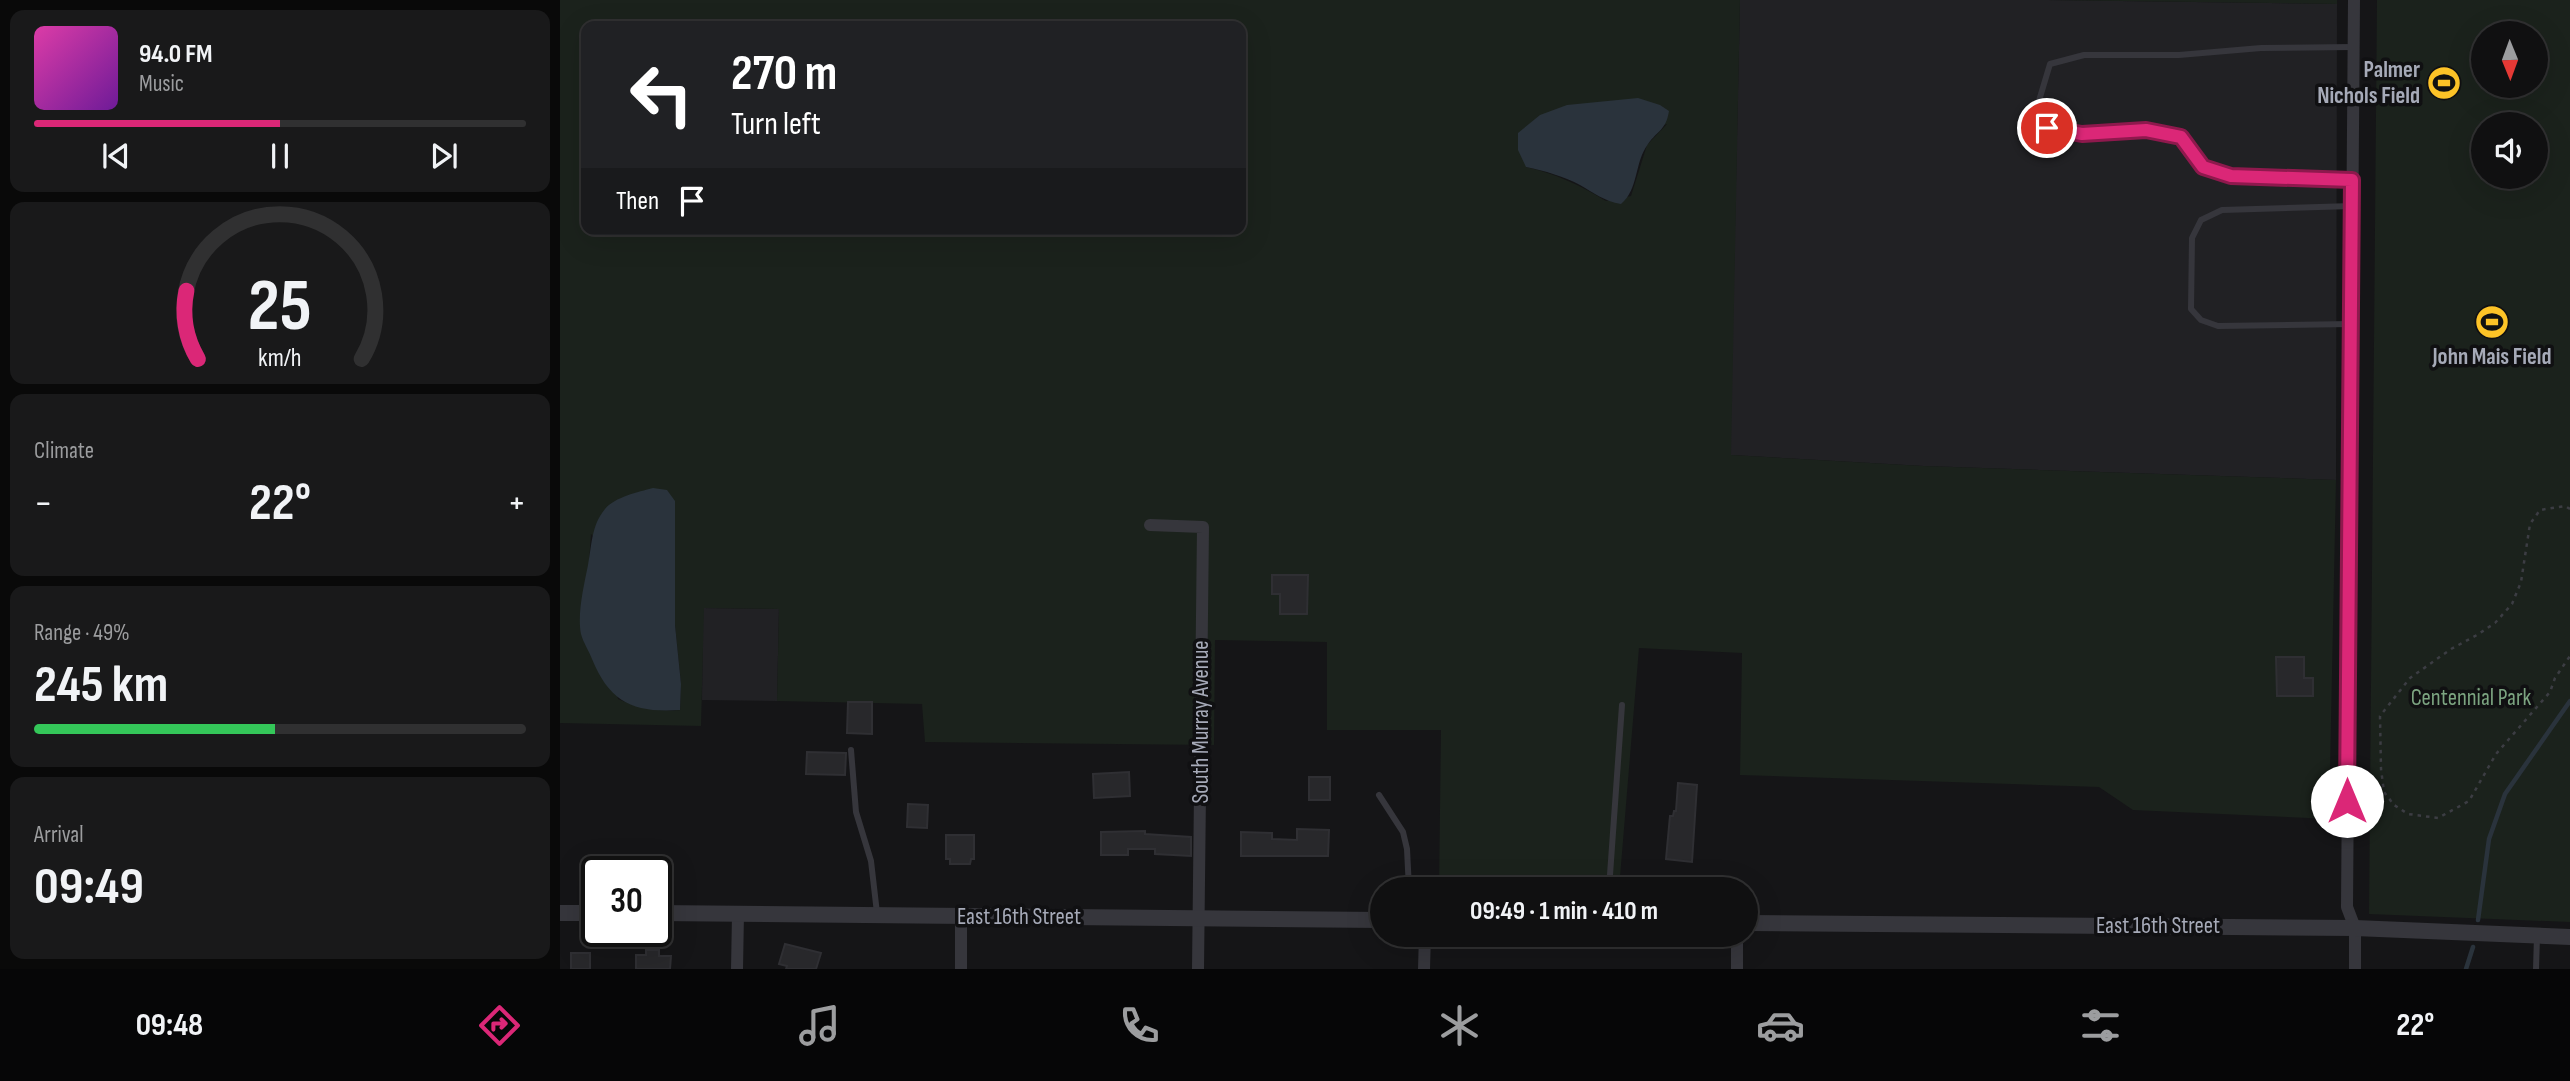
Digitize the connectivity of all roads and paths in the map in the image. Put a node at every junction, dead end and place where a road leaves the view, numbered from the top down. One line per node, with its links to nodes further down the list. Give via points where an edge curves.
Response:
1 (2354, 0): 2 (street)
2 (2353, 47): 3 (street); 3 (lane, via 2084,55 2050,64 2038,104 2047,128 2082,134 2146,130 2181,137 2203,167 2231,176)
3 (2352, 180): 4 (street)
4 (2352, 206): 5 (street); 5 (lane, via 2222,210 2201,220 2192,238 2191,309 2201,320 2218,326)
5 (2351, 324): 23 (street, via 2347,907)
6 (2570, 509): 8 (path, via 2540,510 2530,524 2521,582 2512,604 2495,623 2410,678 2380,716 2384,792 2394,805 2408,814 2438,818 2469,801 2496,754 2550,692)
7 (1150, 525): 20 (street, South Murray Avenue, via 1203,527)
8 (2570, 656)
9 (1622, 705): 13 (lane)
10 (850, 750): 18 (lane, via 856,812 871,861)
11 (1379, 795): 12 (lane, via 1403,832)
12 (1408, 877)
13 (1610, 877)
14 (560, 913): 15 (street)
15 (581, 913)
16 (672, 914): 17 (street, East 16th Street)
17 (737, 914): 18 (street, East 16th Street); 28 (street)
18 (877, 915): 19 (street, East 16th Street)
19 (961, 916): 20 (street, East 16th Street); 29 (street)
20 (1200, 918): 21 (street, East 16th Street); 30 (street, South Murray Avenue)
21 (1370, 920)
22 (1758, 923): 23 (street, East 16th Street)
23 (2355, 928): 24 (street, East 16th Street); 33 (street)
24 (2537, 936): 25 (street, East 16th Street); 34 (lane)
25 (2570, 937)
26 (1424, 947): 31 (street)
27 (1737, 947): 32 (street)
28 (737, 969)
29 (961, 969)
30 (1198, 969)
31 (1424, 969)
32 (1737, 969)
33 (2355, 969)
34 (2536, 969)

